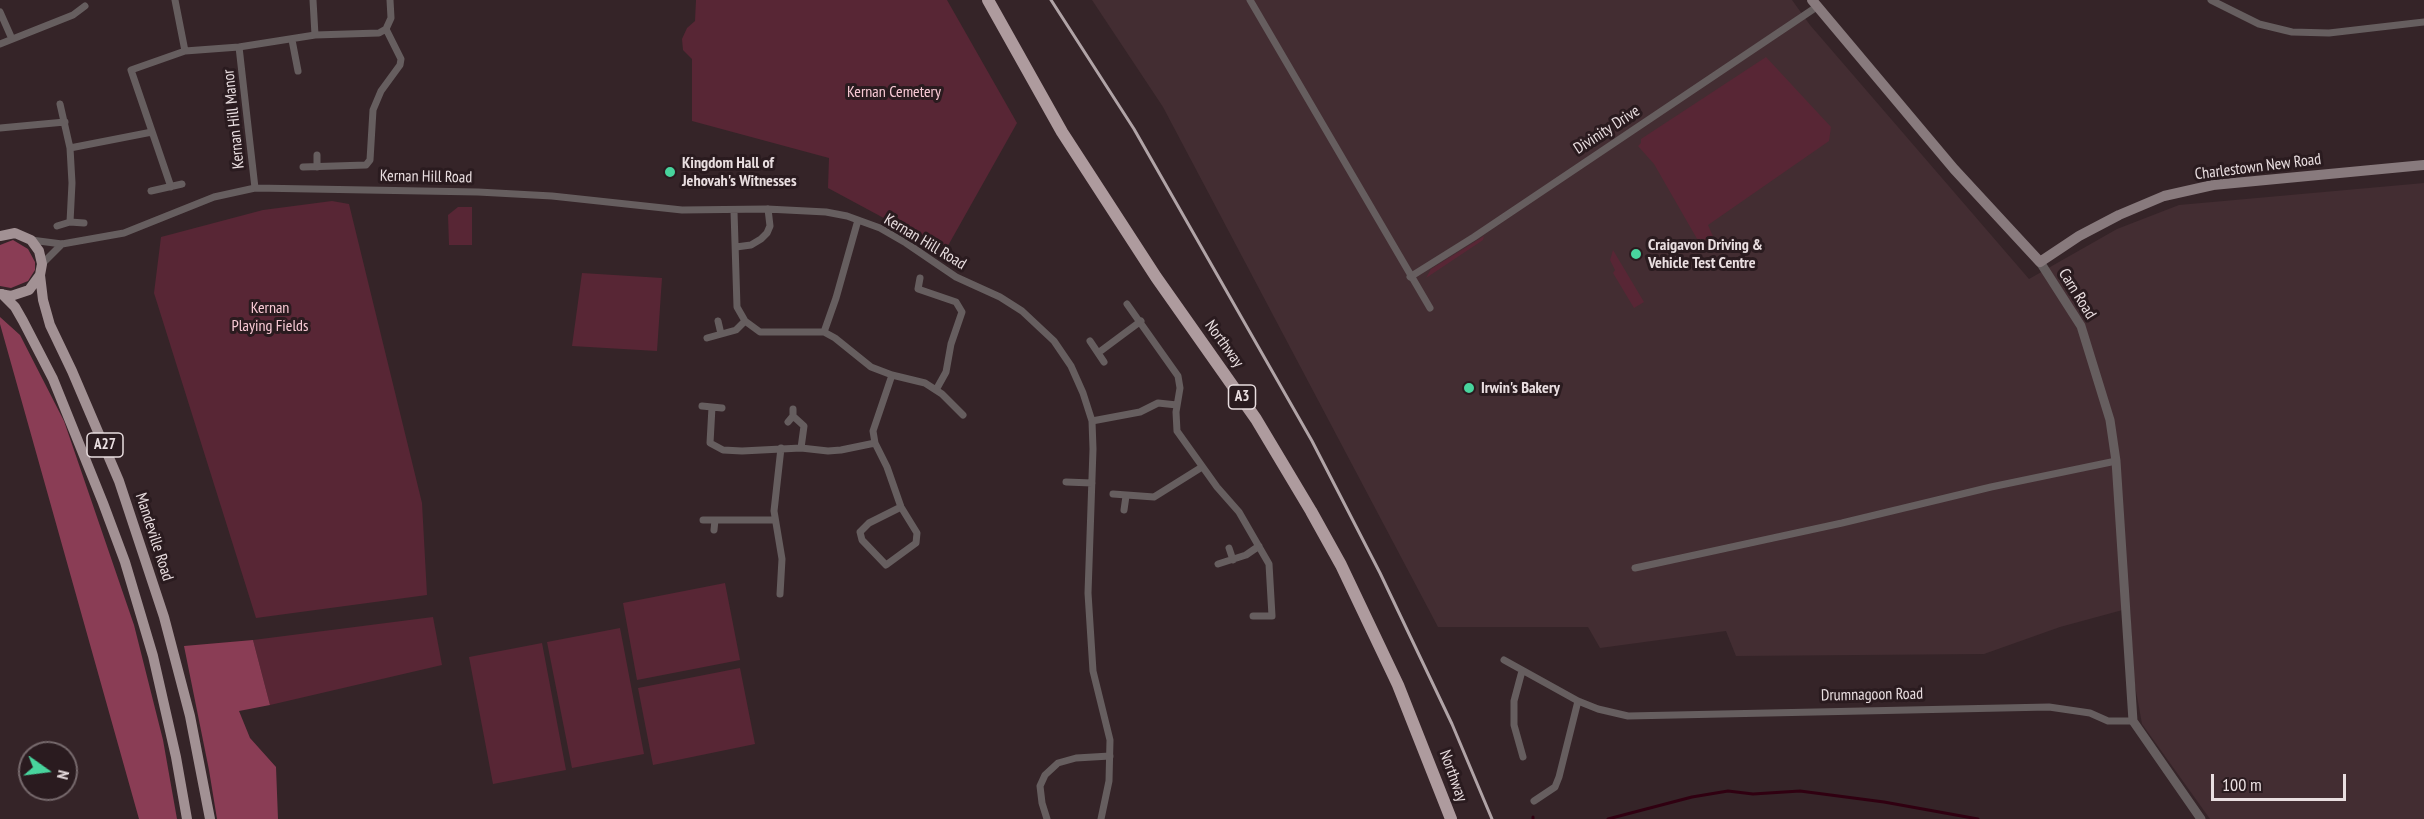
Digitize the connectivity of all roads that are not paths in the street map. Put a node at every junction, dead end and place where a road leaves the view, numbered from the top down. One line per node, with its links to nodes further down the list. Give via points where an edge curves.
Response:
1 (175, 0): 17 (street)
2 (313, 0): 12 (street)
3 (390, 0): 11 (street, via 391,18)
4 (988, 0): 102 (highway, Northway / A3, via 1062,132 1156,277 1256,419 1311,511 1398,685)
5 (1250, 0): 46 (street)
6 (2214, 1): 10 (street, via 2259,24 2292,32 2329,33)
7 (1815, 3): 44 (main road, Carn Road, via 1954,169); 46 (street, Divinity Drive)
8 (85, 6): 13 (street, via 73,15)
9 (0, 12): 13 (street)
10 (2424, 22)
11 (386, 29): 12 (street, Kernan Hill Manor, via 379,33); 27 (street, via 401,59 373,110 370,160 366,165)
12 (315, 35): 14 (street, Kernan Hill Manor)
13 (12, 39): 15 (street)
14 (292, 40): 16 (street, Kernan Hill Manor); 18 (street)
15 (0, 44)
16 (239, 47): 17 (street, Kernan Hill Manor); 30 (street, Kernan Hill Manor)
17 (185, 51): 22 (street, Kernan Hill Manor, via 131,70)
18 (298, 71)
19 (60, 104): 20 (street)
20 (65, 122): 21 (street); 23 (street)
21 (0, 128)
22 (152, 132): 23 (street); 29 (street, Kernan Hill Manor)
23 (70, 148): 35 (street)
24 (316, 155): 27 (street)
25 (2424, 165): 44 (main road, Charlestown New Road, via 2213,185 2164,196 2118,215)
26 (303, 167): 27 (street)
27 (317, 167)
28 (182, 184): 29 (street)
29 (171, 187): 31 (street)
30 (255, 188): 33 (street, Kernan Hill Road, via 529,194 682,210); 42 (street, Kernan Hill Road, via 214,196 124,233)
31 (151, 191)
32 (768, 209): 33 (street, Kernan Hill Road); 34 (street, Kernan Hill Road, via 826,212); 43 (street, via 767,233 750,245)
33 (734, 211): 43 (street)
34 (858, 220): 54 (street); 68 (street, Kernan Hill Road, via 898,238 956,277 1022,311 1053,341 1071,366)
35 (70, 222): 36 (street); 38 (street)
36 (84, 223)
37 (0, 225): 39 (main road)
38 (57, 226)
39 (15, 234): 40 (main road); 41 (main road)
40 (0, 236)
41 (31, 240): 42 (street, Kernan Hill Road); 45 (main road, A27, via 39,251)
42 (62, 244): 45 (street, via 48,256)
43 (736, 247): 52 (street, via 737,307)
44 (2040, 262): 72 (street, Carn Road, via 2081,326 2110,420)
45 (41, 270): 48 (main road, A27, via 29,290 11,296); 99 (main road, Mandeville Road / A27, via 50,325 119,481 164,617 190,716)
46 (1410, 277): 50 (street)
47 (920, 278): 61 (street, via 918,289 956,302 962,312 946,372)
48 (1, 294): 98 (main road, A27, via 15,307 52,379 104,503 153,656)
49 (1127, 304): 53 (street)
50 (1430, 308)
51 (718, 321): 55 (street)
52 (745, 321): 54 (street, via 760,332); 55 (street, via 736,330)
53 (1141, 321): 58 (street); 62 (street, via 1178,376)
54 (824, 332): 60 (street, via 871,367)
55 (721, 334): 56 (street)
56 (707, 338)
57 (1090, 341): 58 (street)
58 (1098, 353): 59 (street)
59 (1104, 362)
60 (892, 375): 61 (street, via 925,383); 69 (street, via 873,431)
61 (936, 390): 66 (street)
62 (1177, 405): 68 (street, via 1158,403 1140,412); 73 (street, via 1177,431)
63 (702, 406): 64 (street)
64 (712, 407): 65 (street); 70 (street, via 712,446 742,452)
65 (722, 408)
66 (963, 415)
67 (792, 416): 71 (street, via 804,426)
68 (1092, 421): 75 (street, Kernan Hill Road)
69 (875, 442): 71 (street, via 828,451); 78 (street)
70 (781, 448): 71 (street); 82 (street)
71 (801, 448)
72 (2116, 461): 88 (street); 94 (street, Carn Road)
73 (1202, 467): 77 (street, via 1154,497); 84 (street, via 1239,512)
74 (1066, 482): 75 (street)
75 (1092, 483): 95 (street, Kernan Hill Road, via 1090,637)
76 (1113, 494): 77 (street)
77 (1126, 496): 79 (street)
78 (901, 507): 78 (street, via 917,533 916,543 886,566 862,540 860,532)
79 (1124, 510)
80 (703, 520): 81 (street)
81 (715, 520): 82 (street); 83 (street)
82 (775, 520): 89 (street, via 782,559)
83 (714, 530)
84 (1259, 546): 86 (street); 90 (street, via 1269,564 1272,616)
85 (1228, 548): 86 (street)
86 (1233, 560): 87 (street)
87 (1218, 564)
88 (1635, 568)
89 (780, 594)
90 (1253, 616)
91 (1504, 660): 92 (street, Drumnagoon Road)
92 (1522, 671): 93 (street, Drumnagoon Road); 96 (street, via 1514,701 1514,725)
93 (1578, 701): 94 (street, Drumnagoon Road, via 1613,713 1647,717 2049,707 2090,713 2108,721); 97 (street, via 1559,777 1555,786)
94 (2133, 721): 103 (street)
95 (1110, 756): 100 (street, via 1058,763 1045,775 1040,786); 101 (street, Kernan Hill Road)
96 (1522, 757)
97 (1534, 801)
98 (187, 819)
99 (210, 819)
100 (1047, 819)
101 (1101, 819)
102 (1451, 819)
103 (2200, 819)

